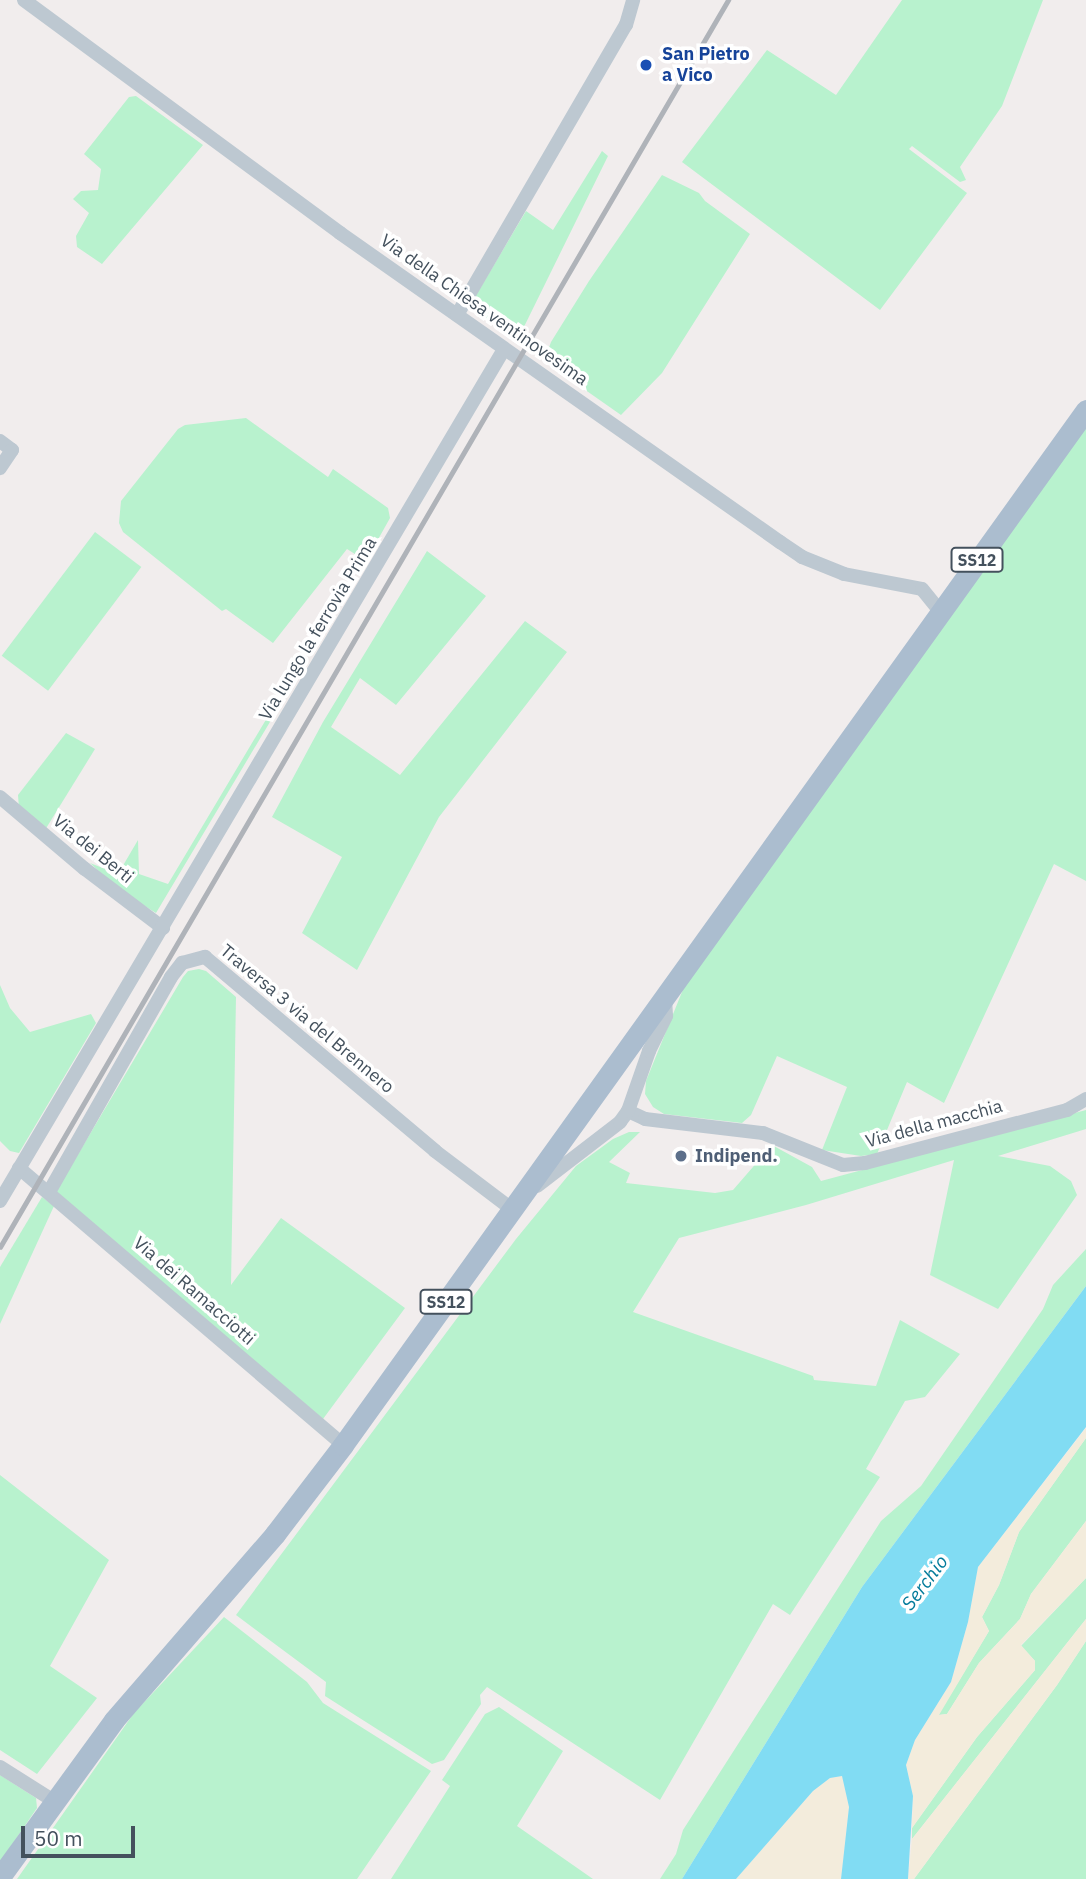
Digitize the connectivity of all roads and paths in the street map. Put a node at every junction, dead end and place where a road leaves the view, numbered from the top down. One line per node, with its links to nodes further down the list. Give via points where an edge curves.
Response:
1 (24, 0): 3 (street, Via della Chiesa ventinovesima)
2 (633, 0): 3 (street, via 626,25)
3 (457, 315): 4 (street, Via della Chiesa ventinovesima)
4 (504, 349): 8 (street, Via della Chiesa ventinovesima, via 802,557 844,574 922,589); 10 (street, Via lungo la ferrovia Prima)
5 (1086, 410): 8 (main road, SS12)
6 (0, 441): 7 (street, via 12,450)
7 (0, 468)
8 (940, 611): 11 (main road, SS12)
9 (0, 797): 10 (street, Via dei Berti)
10 (163, 928): 14 (street, Via lungo la ferrovia Prima)
11 (664, 994): 13 (street, via 666,1016); 17 (main road, SS12)
12 (1086, 1099): 13 (street, Via della macchia, via 1067,1110 843,1165 763,1133 645,1119)
13 (628, 1111): 17 (street)
14 (19, 1168): 15 (street, Via dei Ramacciotti); 16 (street, Via lungo la ferrovia Prima)
15 (49, 1192): 17 (street, Traversa 3 via del Brennero, via 171,977 182,963 205,957 435,1151); 18 (street, Via dei Ramacciotti)
16 (0, 1202)
17 (517, 1204): 18 (main road, SS12)
18 (343, 1445): 20 (main road, SS12, via 275,1534 114,1720)
19 (0, 1767): 20 (street)
20 (54, 1801): 21 (main road, SS12)
21 (0, 1877)

